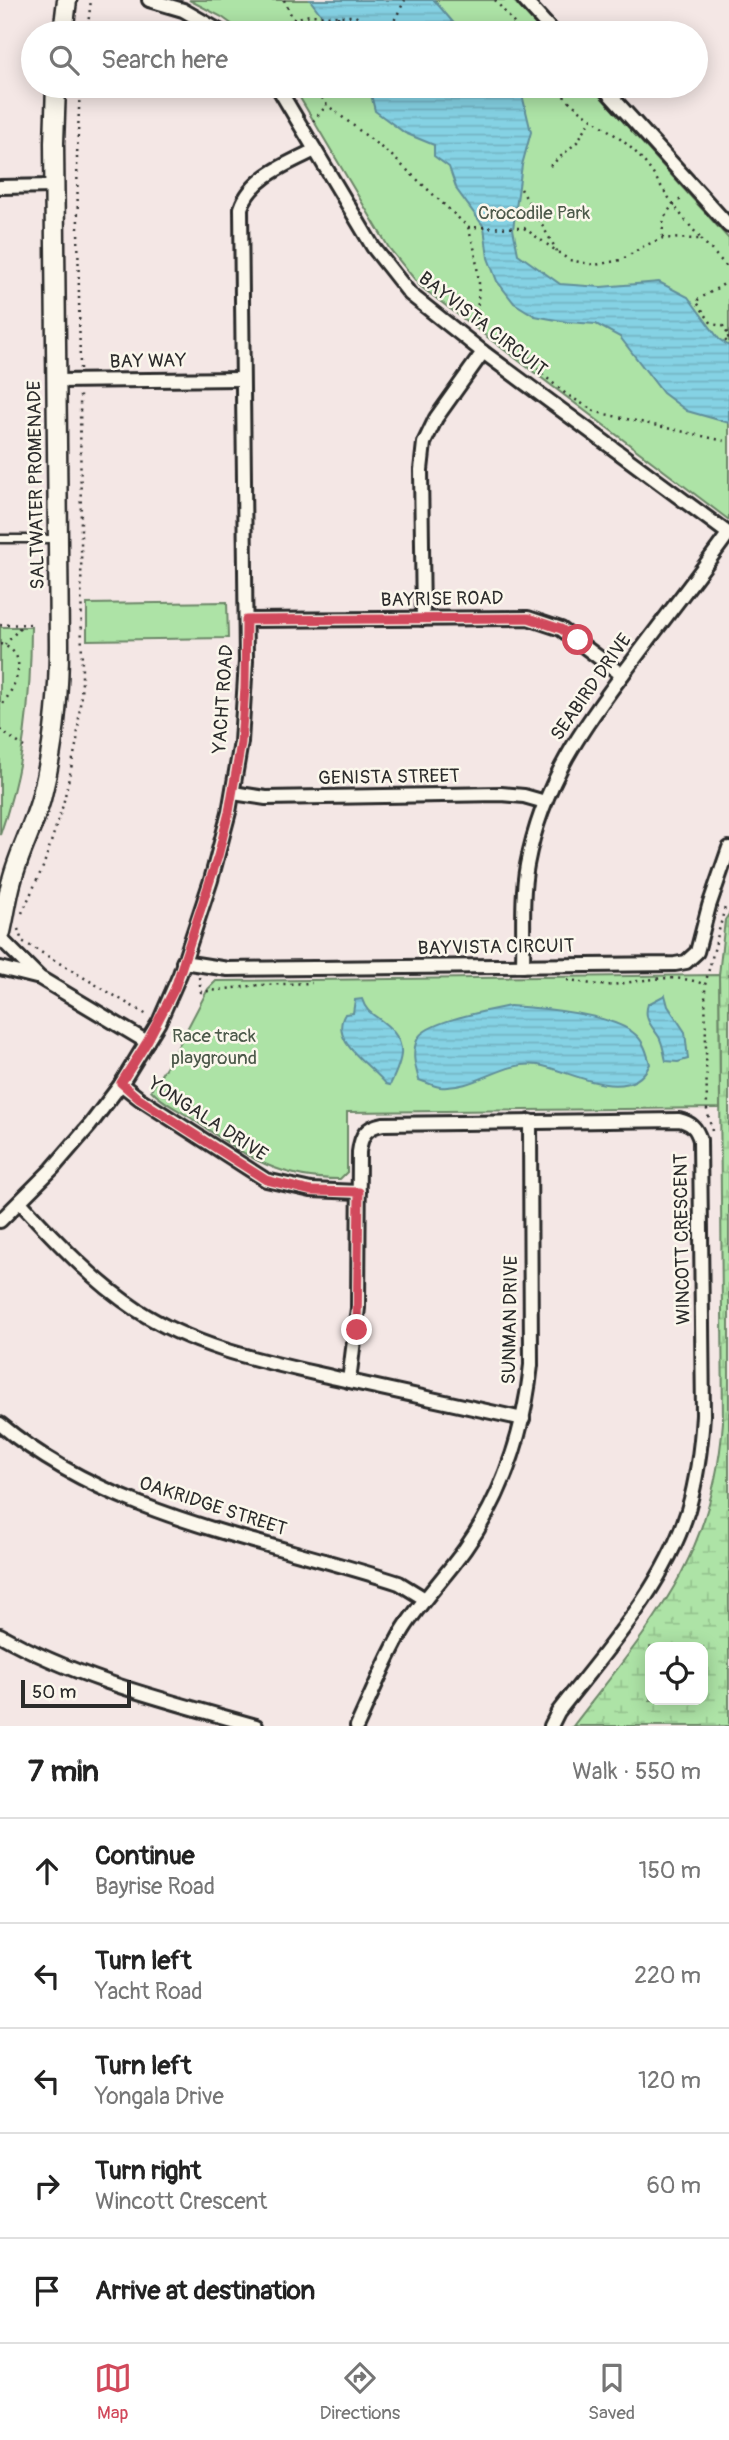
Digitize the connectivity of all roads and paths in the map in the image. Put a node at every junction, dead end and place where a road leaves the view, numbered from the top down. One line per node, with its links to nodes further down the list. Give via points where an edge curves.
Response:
1 (67, 0): 10 (street)
2 (92, 0): 11 (path)
3 (149, 0): 12 (street)
4 (284, 0): 9 (path)
5 (405, 0): 15 (path, via 394,20)
6 (495, 0): 16 (path)
7 (524, 0): 17 (street)
8 (338, 16): 9 (path); 13 (path); 14 (path)
9 (293, 19)
10 (64, 21)
11 (89, 21)
12 (202, 21)
13 (338, 21)
14 (365, 21)
15 (386, 21)
16 (512, 21)
17 (543, 21)
18 (57, 98): 27 (street, SALTWATER PROMENADE)
19 (79, 98): 43 (path)
20 (283, 98): 25 (street, BAYVISTA CIRCUIT)
21 (322, 98): 32 (path)
22 (566, 98): 24 (path)
23 (613, 98): 31 (street)
24 (591, 120): 26 (path, via 573,146); 30 (path, via 640,156)
25 (315, 150): 40 (street, BAYVISTA CIRCUIT, via 396,279 426,309); 41 (street, YACHT ROAD, via 256,183 241,208)
26 (550, 166)
27 (54, 186): 28 (street); 42 (street, SALTWATER PROMENADE)
28 (0, 187)
29 (521, 189): 35 (path)
30 (673, 205): 33 (path, via 663,218); 34 (path)
31 (729, 226)
32 (468, 227): 35 (path, via 524,228); 44 (path, via 478,272 480,328 515,344 566,394 596,412)
33 (663, 238): 34 (path); 35 (path, via 608,264 582,264)
34 (701, 239): 36 (path)
35 (559, 254)
36 (729, 269)
37 (729, 281): 38 (path, via 696,301 712,324 723,326)
38 (729, 337): 39 (path, via 724,339)
39 (729, 344)
40 (483, 352): 45 (street, BAYVISTA CIRCUIT); 48 (street, via 436,418 424,443)
41 (242, 379): 43 (street, BAY WAY); 49 (street, YACHT ROAD)
42 (55, 381): 43 (street, BAY WAY); 46 (street, SALTWATER PROMENADE)
43 (80, 381): 62 (path, via 82,682 77,741 49,849)
44 (729, 442)
45 (729, 534): 54 (street, SEABIRD DRIVE)
46 (57, 538): 47 (lane); 61 (street, SALTWATER PROMENADE, via 59,676 54,735 33,826)
47 (0, 539)
48 (423, 619): 49 (street, BAYRISE ROAD); 54 (street, BAYRISE ROAD, via 507,617 545,622 578,640)
49 (246, 620): 58 (street, YACHT ROAD, via 243,714)
50 (23, 624): 51 (path); 52 (path); 53 (path)
51 (32, 624)
52 (0, 625)
53 (2, 645): 55 (path, via 16,655 19,668)
54 (622, 675): 59 (street, SEABIRD DRIVE, via 565,757)
55 (0, 708)
56 (0, 730): 57 (path)
57 (24, 747)
58 (233, 793): 59 (street, GENISTA STREET, via 266,797 501,794); 64 (street, YACHT ROAD, via 211,880)
59 (545, 802): 66 (street, SEABIRD DRIVE, via 527,866)
60 (729, 848): 66 (street, BAYVISTA CIRCUIT, via 697,952 686,962)
61 (6, 884): 63 (street, SALTWATER PROMENADE)
62 (20, 919)
63 (4, 936): 68 (street); 72 (path, via 23,941)
64 (183, 962): 65 (street, BAYVISTA CIRCUIT); 72 (street, YACHT ROAD)
65 (200, 966): 66 (street, BAYVISTA CIRCUIT); 70 (path, via 201,992)
66 (523, 966)
67 (0, 968): 68 (street)
68 (40, 978): 74 (street)
69 (555, 980): 71 (path, via 611,985 690,979)
70 (321, 983)
71 (705, 985)
72 (159, 1022): 73 (path); 74 (street, YACHT ROAD)
73 (184, 1036)
74 (147, 1042): 75 (street, YACHT ROAD)
75 (121, 1083): 77 (street, YONGALA DRIVE, via 266,1180 311,1191); 78 (street, YACHT ROAD)
76 (530, 1121): 77 (street, WINCOTT CRESCENT, via 374,1125 361,1139); 81 (street, SUNMAN DRIVE, via 531,1365); 87 (street, WINCOTT CRESCENT, via 679,1120 694,1126 700,1140 703,1415 695,1483 656,1582)
77 (359, 1192): 80 (street, WINCOTT CRESCENT, via 358,1319)
78 (20, 1202): 79 (street, YACHT ROAD); 80 (street, via 86,1269 165,1326 225,1351)
79 (0, 1222)
80 (349, 1381): 81 (street)
81 (523, 1419): 83 (street, SUNMAN DRIVE, via 492,1505)
82 (0, 1424): 83 (street, OAKRIDGE STREET, via 75,1474 126,1499 399,1583)
83 (425, 1599): 86 (street, SUNMAN DRIVE, via 396,1643)
84 (0, 1635): 85 (street, via 112,1684)
85 (256, 1726)
86 (357, 1726)
87 (551, 1726)

